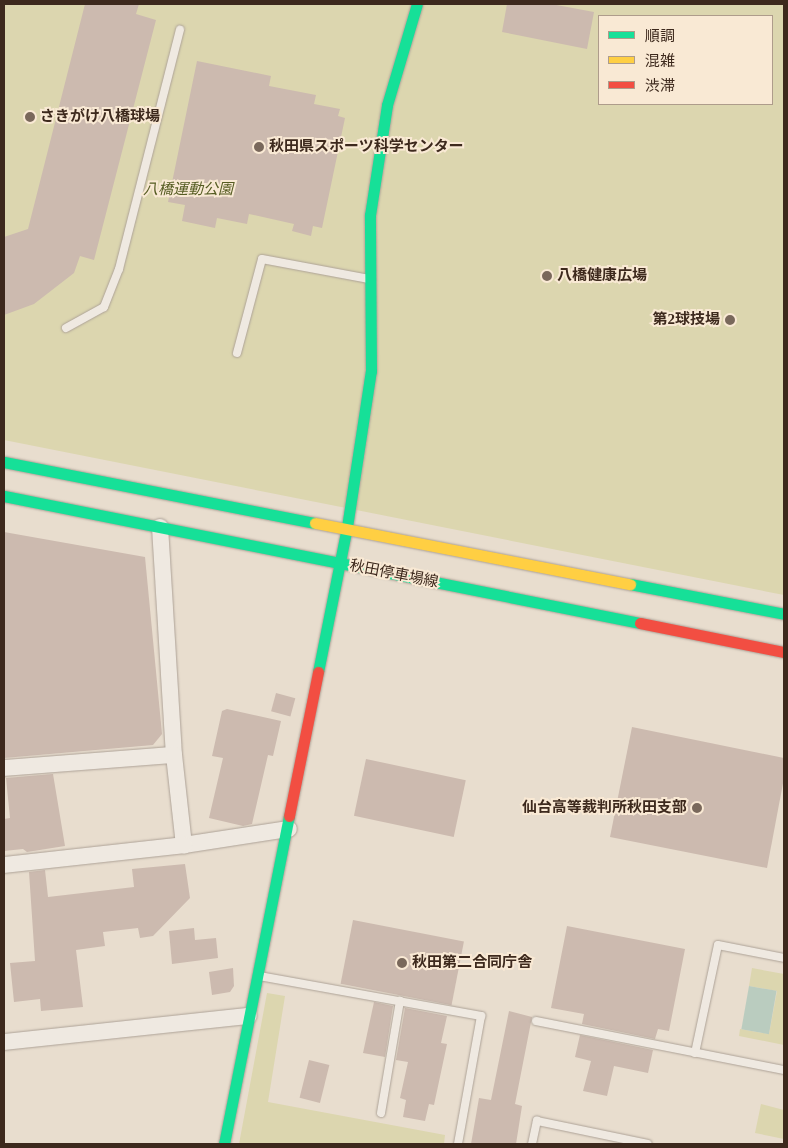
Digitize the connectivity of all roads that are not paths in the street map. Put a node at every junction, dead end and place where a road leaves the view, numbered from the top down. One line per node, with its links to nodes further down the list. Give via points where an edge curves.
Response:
1 (417, 4): 3 (main road, via 387,105 370,215)
2 (180, 30): 4 (lane, via 119,269 104,307)
3 (371, 280): 5 (lane, via 262,259); 9 (main road, via 371,371)
4 (66, 328)
5 (238, 353)
6 (4, 462): 9 (main road)
7 (4, 496): 8 (main road, 秋田停車場線)
8 (160, 527): 10 (main road, 秋田停車場線); 13 (street)
9 (347, 527): 10 (main road); 11 (main road)
10 (340, 563): 12 (main road, 秋田停車場線); 15 (main road)
11 (784, 614)
12 (784, 652)
13 (174, 755): 14 (street); 16 (street)
14 (4, 768)
15 (289, 829): 16 (street); 19 (main road)
16 (184, 845): 17 (street)
17 (4, 865)
18 (784, 958): 24 (lane, via 718,945)
19 (258, 976): 20 (lane); 21 (main road)
20 (400, 1001): 26 (lane); 28 (lane, via 481,1016)
21 (249, 1016): 23 (street); 27 (main road)
22 (536, 1021): 24 (lane)
23 (4, 1042)
24 (695, 1053): 25 (lane)
25 (784, 1070)
26 (381, 1112)
27 (224, 1144)
28 (458, 1144)
29 (532, 1144): 30 (lane, via 537,1121)
30 (648, 1144)

